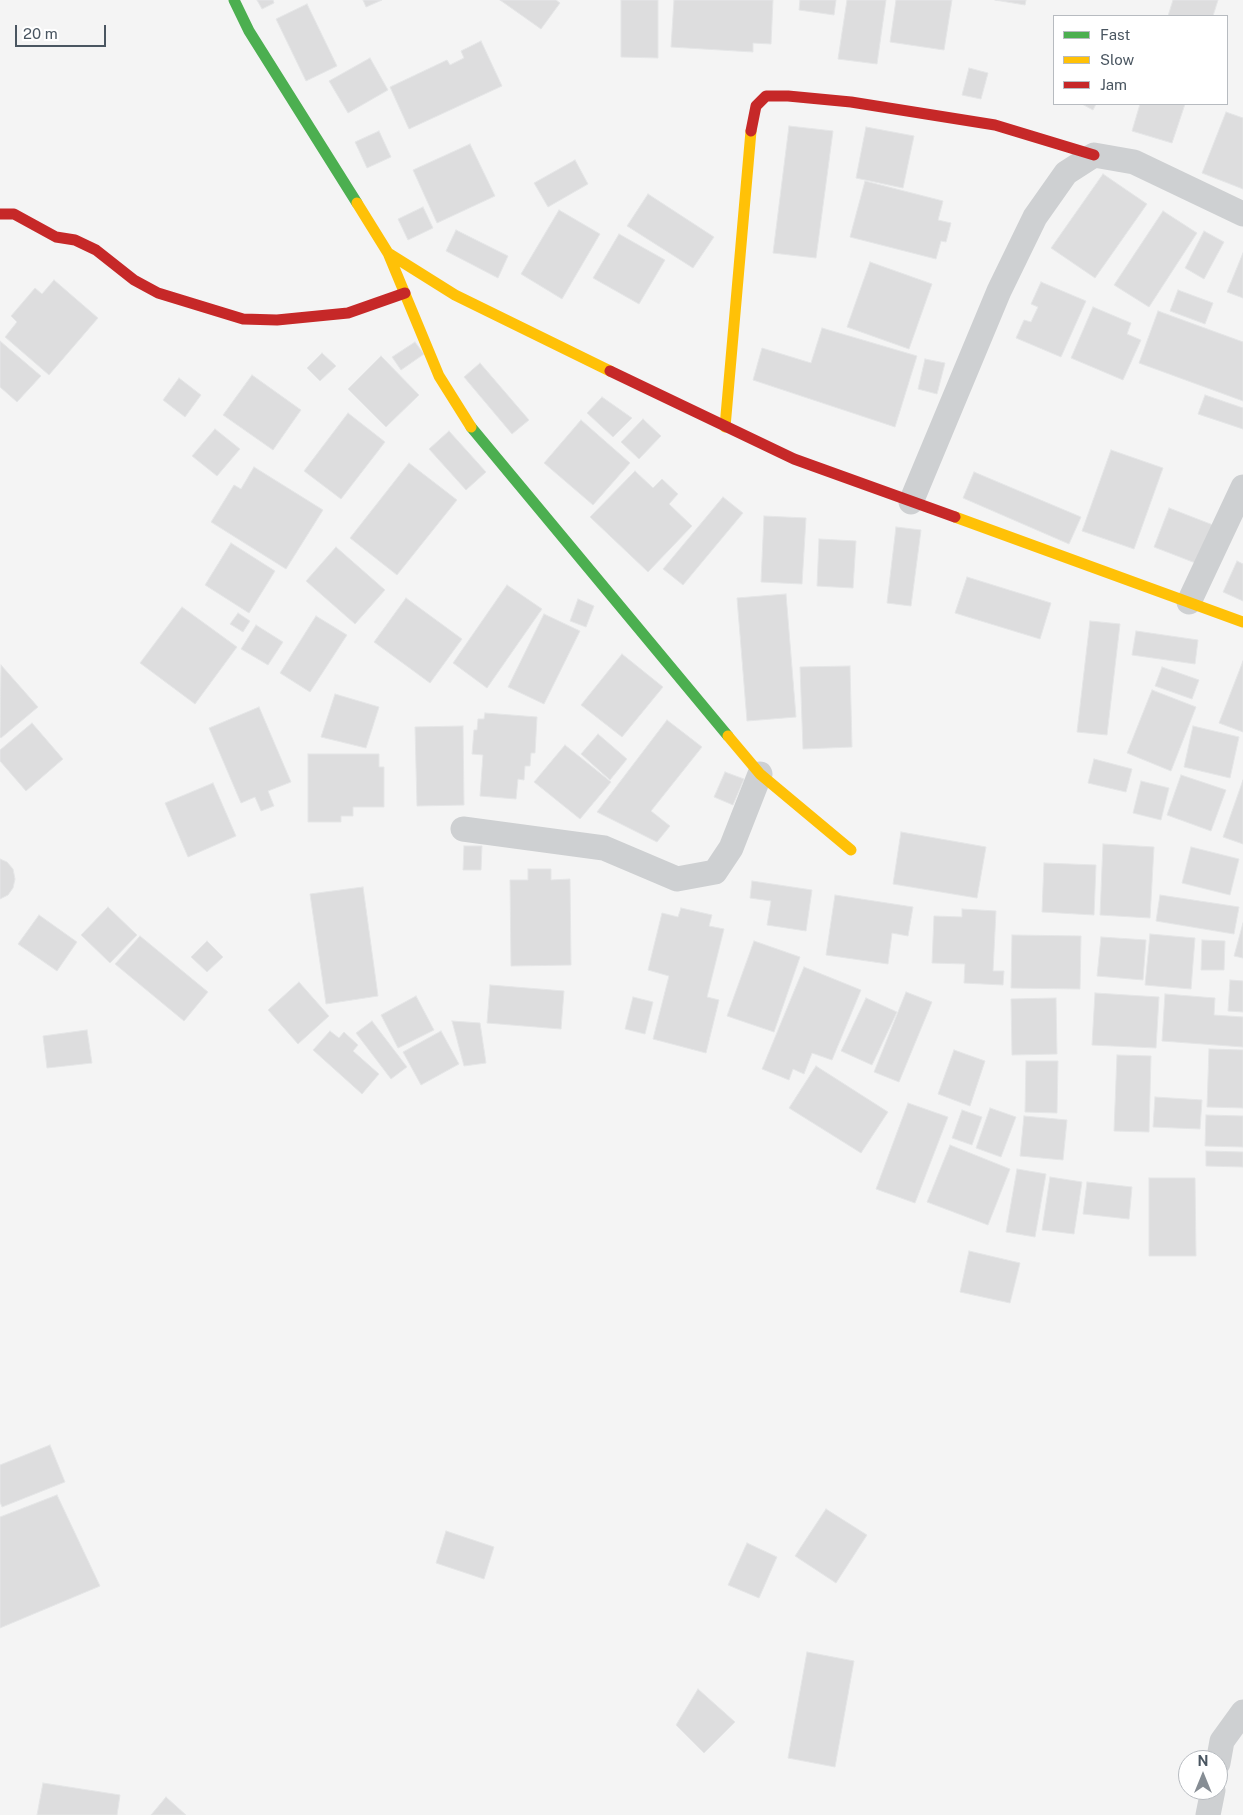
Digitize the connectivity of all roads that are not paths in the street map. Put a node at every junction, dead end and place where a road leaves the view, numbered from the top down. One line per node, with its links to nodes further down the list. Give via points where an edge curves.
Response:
1 (234, 0): 5 (street, via 249,32)
2 (1094, 155): 4 (street, via 1134,162); 7 (street, via 995,125 851,102 766,96 756,106 751,125); 9 (street, via 1066,173 1035,217 999,291)
3 (0, 214): 6 (street, via 14,214 56,237 75,240 96,250 134,280 158,293 242,319 277,320 348,313)
4 (1243, 214)
5 (388, 253): 6 (street); 7 (street, via 455,295)
6 (405, 293): 12 (street, via 439,376 468,423)
7 (725, 427): 9 (street, via 794,459)
8 (1243, 487): 10 (street)
9 (911, 502): 10 (street)
10 (1189, 602): 11 (street)
11 (1243, 622)
12 (760, 774): 13 (street, via 731,848 715,872 677,879 604,848); 14 (street)
13 (463, 829)
14 (851, 850)
15 (1243, 1712): 16 (street, via 1222,1740)
16 (1220, 1750)
17 (1211, 1800): 18 (street)
18 (1208, 1815)

